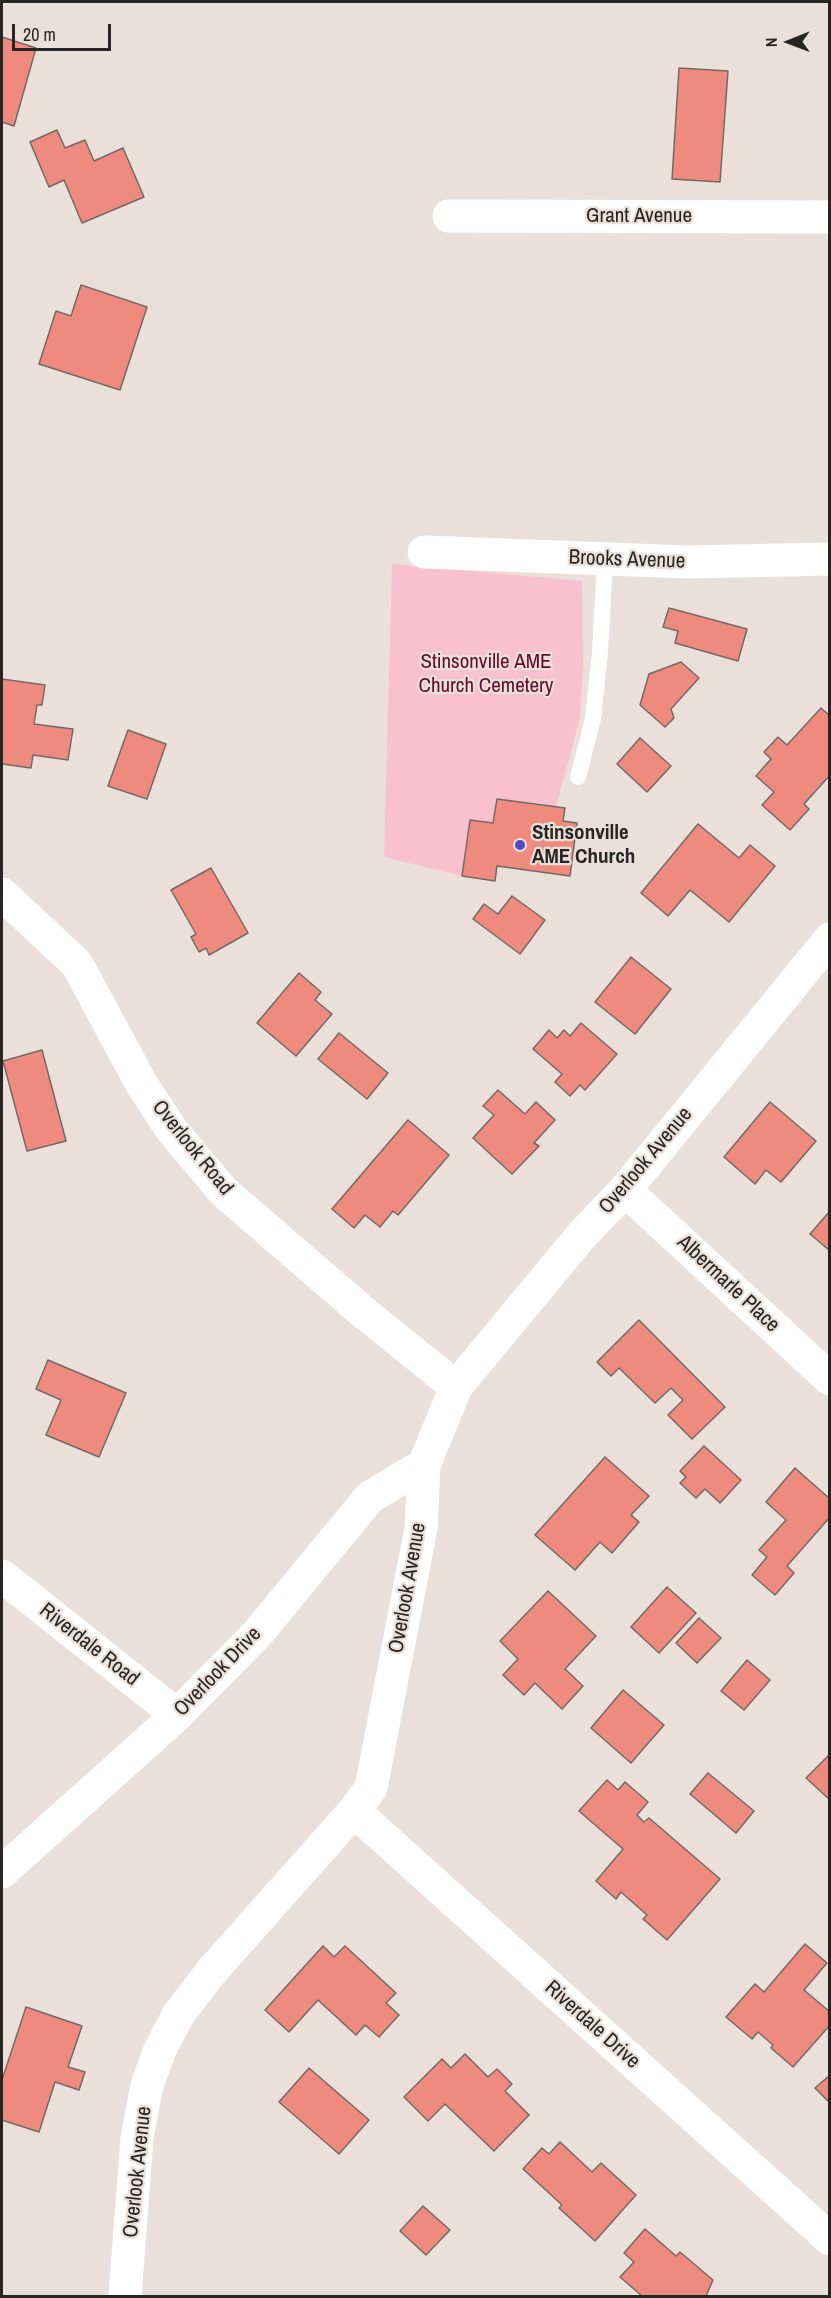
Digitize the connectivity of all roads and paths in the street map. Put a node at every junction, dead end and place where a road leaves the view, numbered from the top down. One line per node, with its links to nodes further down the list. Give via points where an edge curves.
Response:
1 (449, 216): 2 (street, Grant Avenue)
2 (830, 217)
3 (424, 552): 5 (street, Brooks Avenue)
4 (830, 559): 5 (street, Brooks Avenue)
5 (605, 560): 6 (lane, via 592,719)
6 (578, 777)
7 (2, 894): 11 (street, Overlook Road, via 77,964 165,1120 224,1192)
8 (830, 939): 9 (street, Overlook Avenue)
9 (625, 1190): 10 (street, Albermarle Place); 11 (street, Overlook Avenue, via 580,1236)
10 (830, 1379)
11 (456, 1387): 12 (street, Overlook Avenue)
12 (424, 1465): 14 (street, Overlook Drive, via 370,1497 257,1634); 15 (street, Overlook Avenue, via 421,1528 371,1788)
13 (2, 1576): 14 (street, Riverdale Road)
14 (177, 1715): 16 (street, Overlook Drive)
15 (354, 1811): 17 (street, Riverdale Drive); 18 (street, Overlook Avenue, via 211,1972 178,2015 159,2052 147,2085 137,2138)
16 (2, 1872)
17 (830, 2239)
18 (125, 2296)

